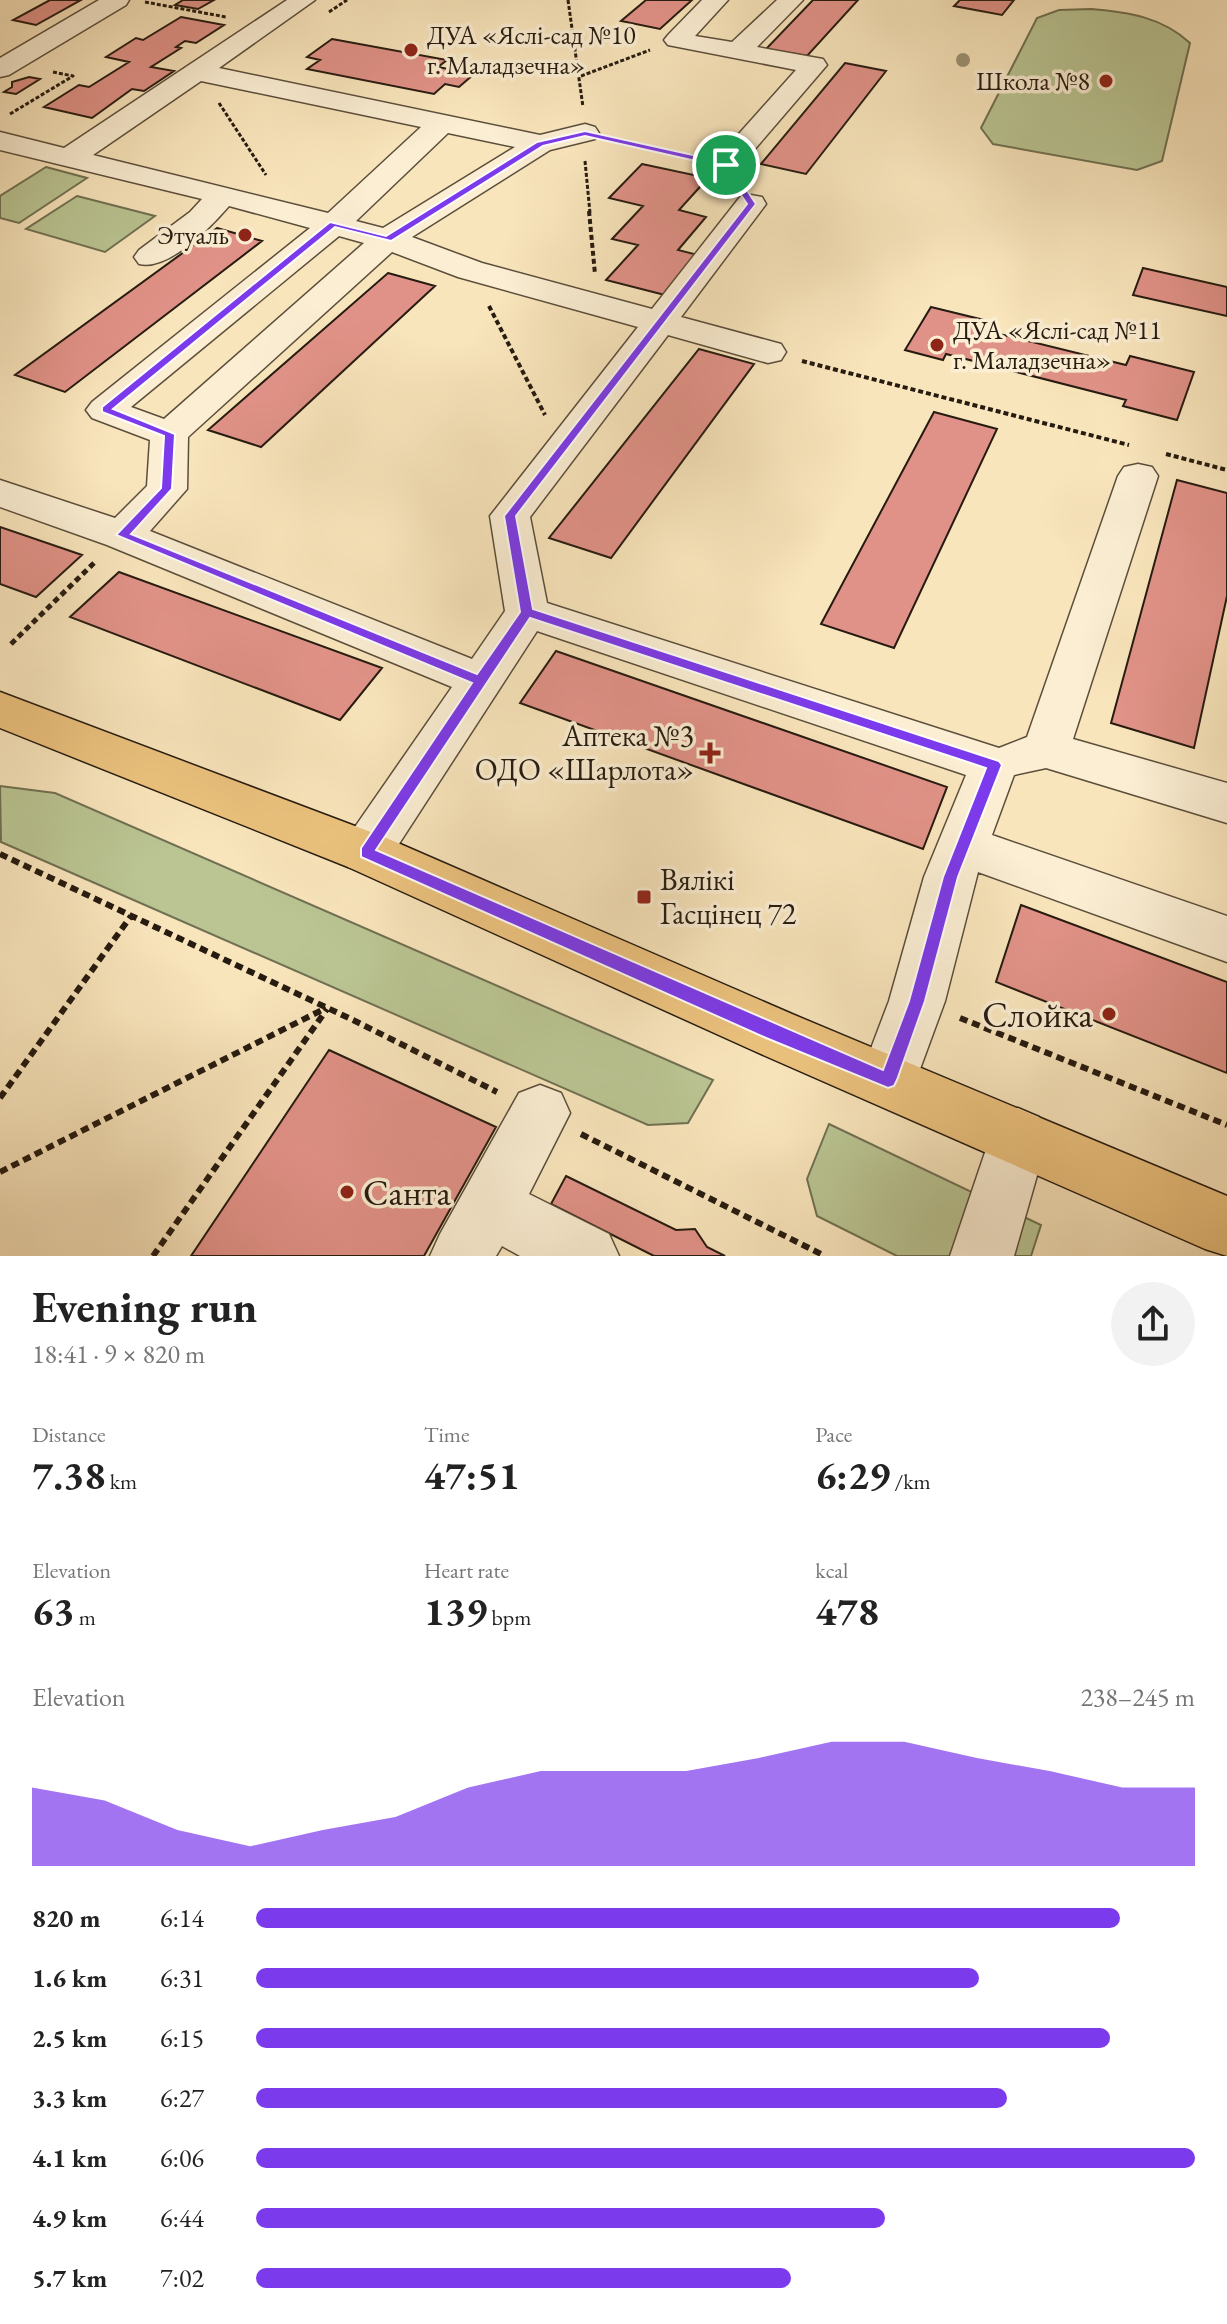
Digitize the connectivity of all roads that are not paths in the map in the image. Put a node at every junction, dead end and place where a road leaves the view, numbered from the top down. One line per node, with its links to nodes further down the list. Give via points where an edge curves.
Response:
1 (117, 0): 6 (street)
2 (303, 0): 7 (street)
3 (716, 0): 5 (street, via 677,40)
4 (791, 0): 5 (street)
5 (738, 51): 13 (street, via 814,65)
6 (9, 57)
7 (199, 72): 8 (street); 12 (street)
8 (443, 122): 11 (street); 16 (street)
9 (4, 128): 12 (street)
10 (585, 133): 11 (street)
11 (540, 144): 17 (street)
12 (70, 157): 14 (street)
13 (726, 165)
14 (222, 195): 16 (street); 18 (street, via 201,219)
15 (751, 204): 19 (street)
16 (334, 224): 17 (street); 21 (street, via 105,410)
17 (387, 239): 19 (street, via 470,270); 21 (street)
18 (150, 257)
19 (660, 323): 20 (street); 25 (street, via 510,516)
20 (768, 352)
21 (169, 434): 24 (street, via 167,489)
22 (1143, 458): 28 (street)
23 (0, 493): 24 (street)
24 (122, 535): 26 (street)
25 (527, 612): 26 (street); 29 (street)
26 (479, 680): 32 (street)
27 (0, 709): 32 (main road)
28 (1046, 750): 29 (street); 30 (street)
29 (994, 765): 31 (street)
30 (1227, 803)
31 (961, 845): 33 (street); 34 (street, via 917,1001)
32 (366, 852): 34 (main road)
33 (1227, 939)
34 (888, 1080): 36 (main road)
35 (540, 1113): 38 (street)
36 (1018, 1137): 37 (main road); 40 (street)
37 (1227, 1227)
38 (475, 1232): 39 (street)
39 (587, 1256)
40 (982, 1256)

